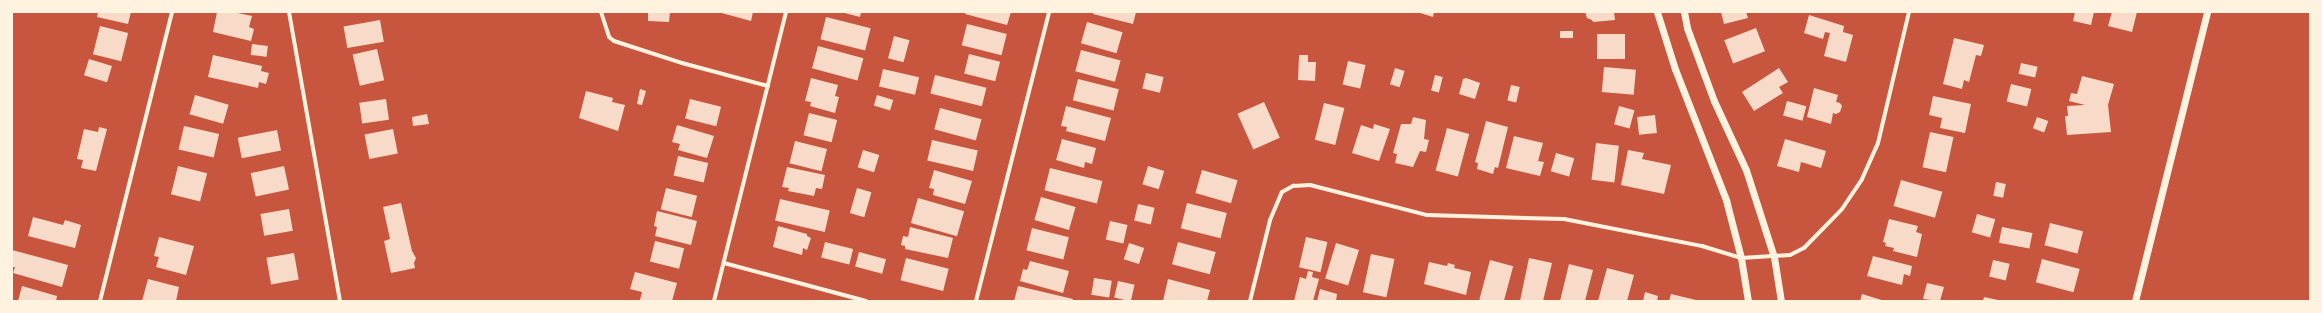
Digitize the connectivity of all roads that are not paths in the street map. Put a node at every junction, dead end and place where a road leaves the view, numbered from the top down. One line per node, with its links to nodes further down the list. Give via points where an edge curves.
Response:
1 (172, 12): 14 (street)
2 (289, 12): 15 (street)
3 (601, 12): 10 (street, via 609,37 614,41 682,63)
4 (786, 12): 10 (street)
5 (1049, 12): 18 (street)
6 (1657, 12): 12 (street, via 1675,69 1726,200)
7 (1684, 12): 11 (street, via 1687,28 1714,101 1746,170)
8 (1909, 12): 11 (street, via 1878,143 1862,179 1842,209 1804,248 1790,255)
9 (2207, 12): 22 (street)
10 (768, 86): 13 (street)
11 (1774, 257): 12 (street); 21 (street)
12 (1741, 258): 19 (street, via 1702,246 1564,219 1427,215 1310,185 1293,186 1282,192 1270,220); 20 (street)
13 (724, 263): 16 (street); 17 (street)
14 (100, 301)
15 (340, 301)
16 (714, 301)
17 (866, 301)
18 (976, 301)
19 (1250, 301)
20 (1748, 301)
21 (1781, 301)
22 (2135, 301)

